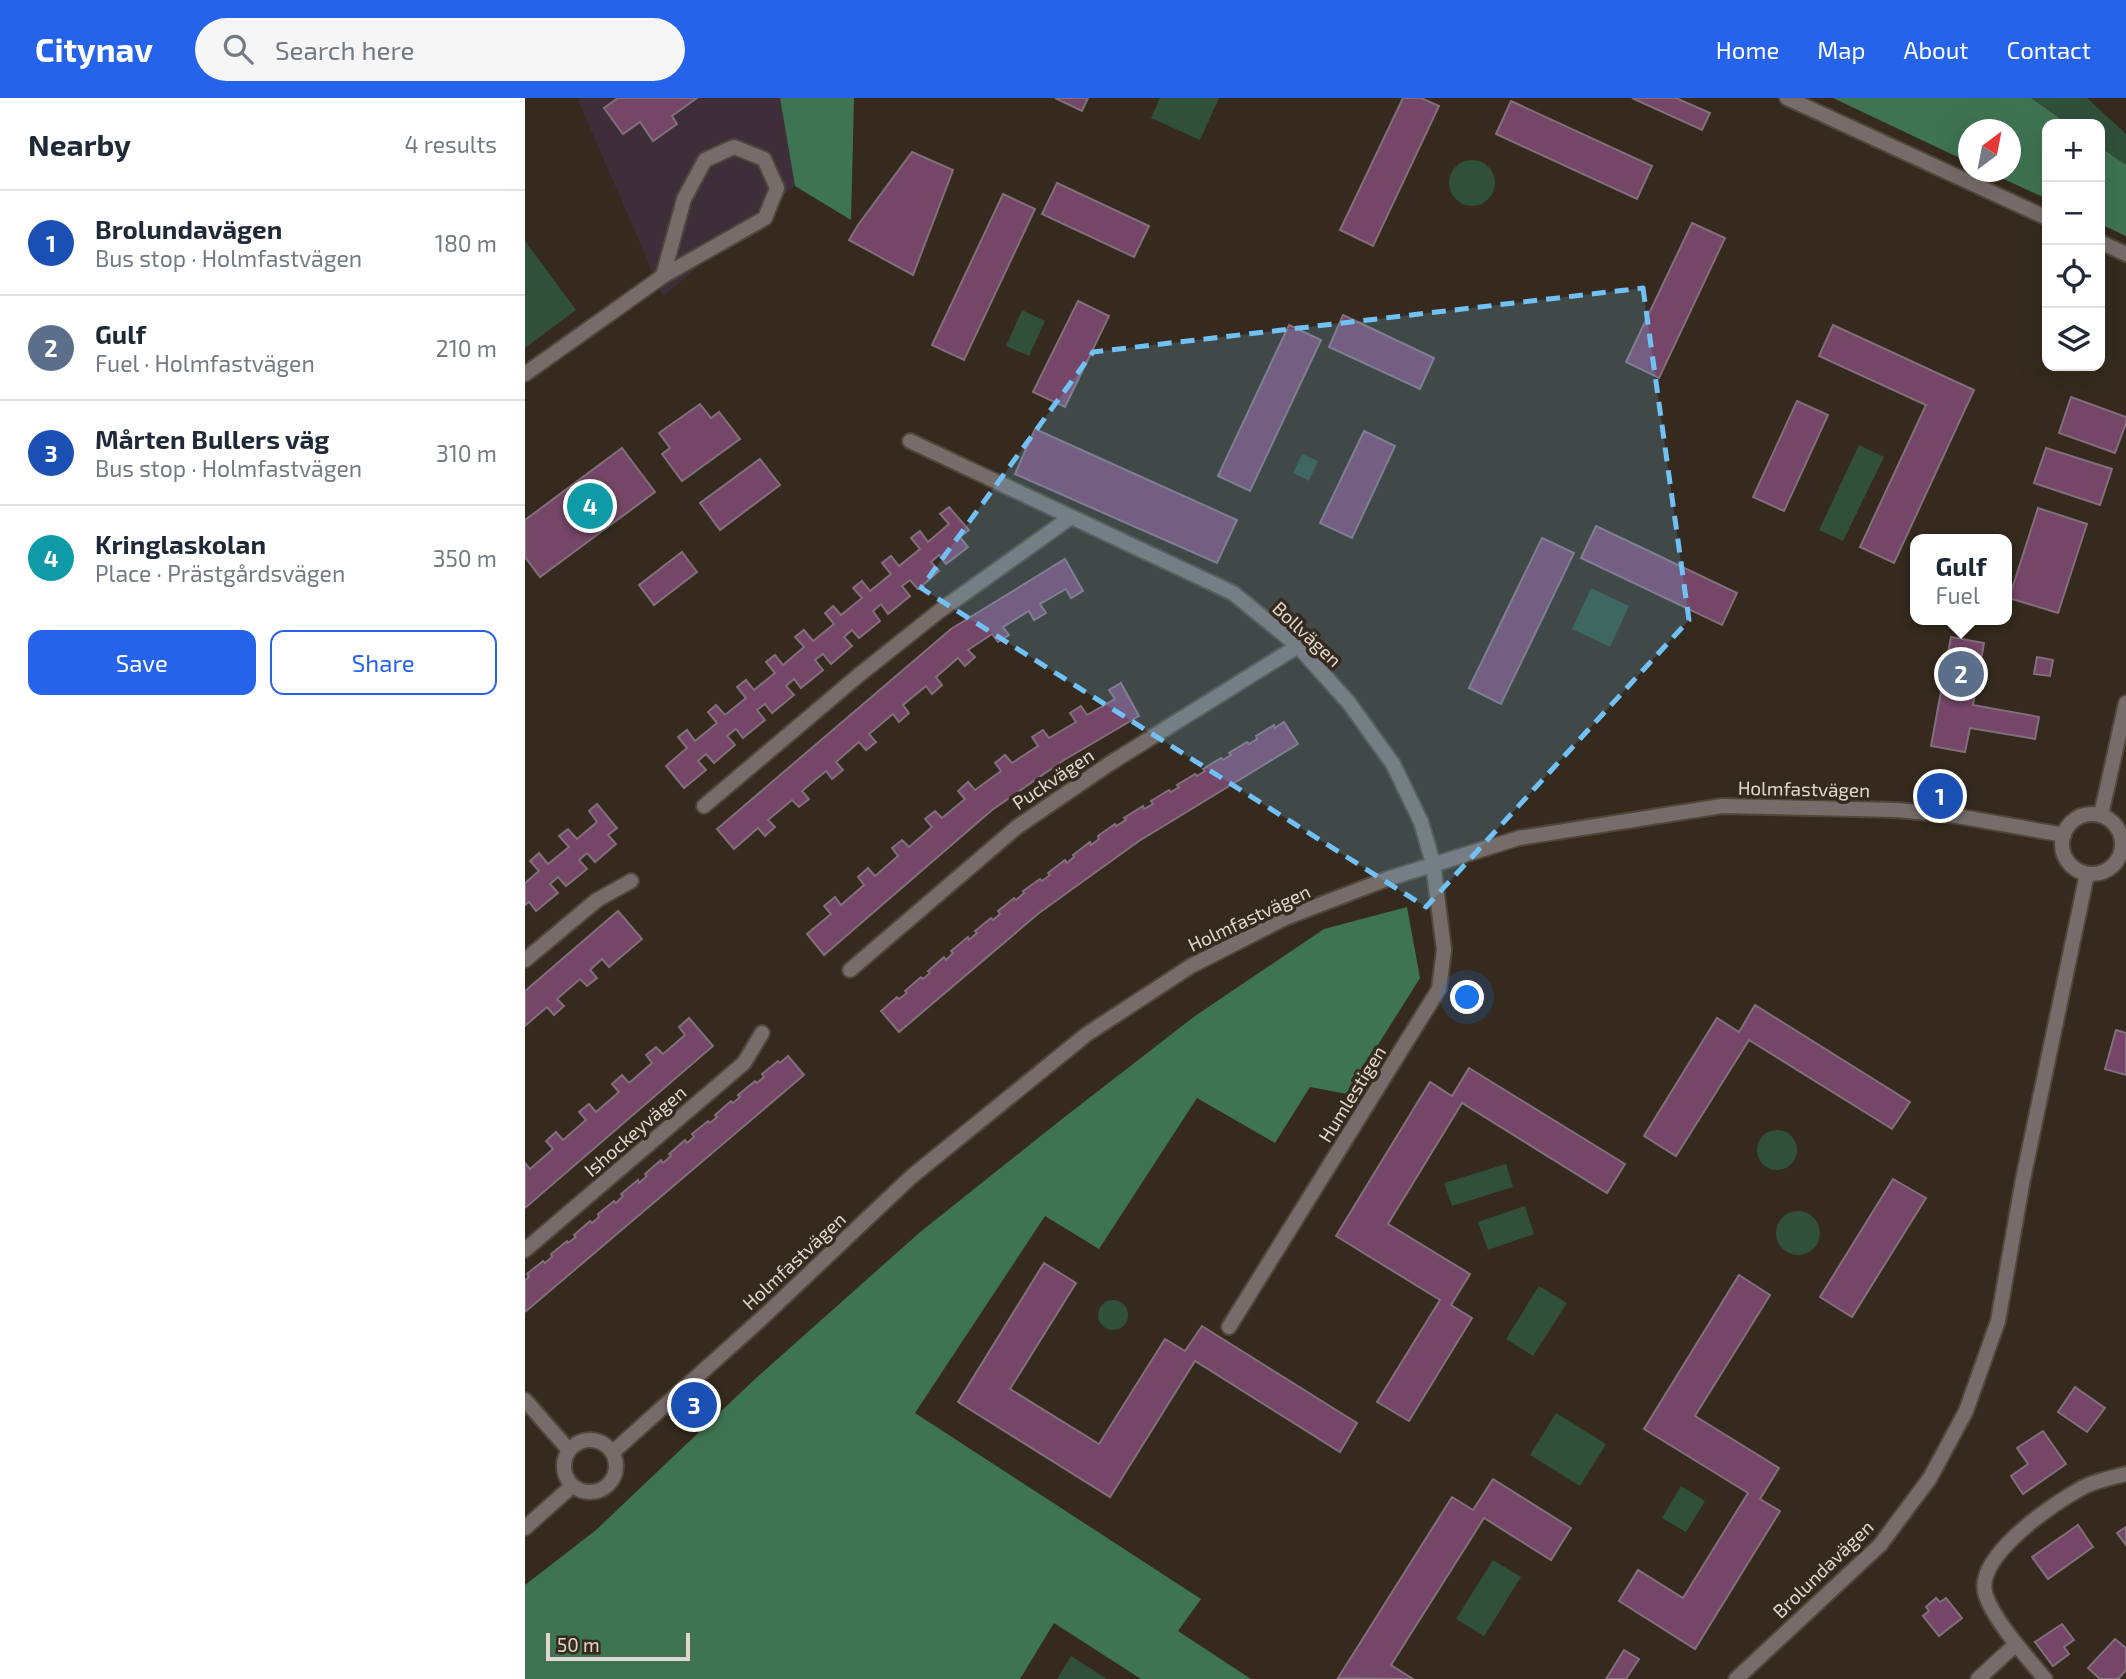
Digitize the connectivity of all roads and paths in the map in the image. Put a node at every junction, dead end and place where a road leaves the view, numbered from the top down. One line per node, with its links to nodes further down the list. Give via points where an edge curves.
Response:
1 (1787, 98): 2 (street)
2 (2042, 216)
3 (2105, 244): 4 (street)
4 (2126, 254)
5 (663, 276): 5 (street, via 765,218 777,188 764,159 734,147 705,160 684,199); 6 (street)
6 (525, 374)
7 (910, 442): 8 (street, Bollvägen)
8 (1071, 517): 9 (street, Bollvägen, via 1233,593); 11 (street, via 938,612)
9 (1298, 646): 15 (street, Bollvägen, via 1349,703 1393,764 1421,821); 19 (street, Puckvägen, via 1017,827)
10 (2126, 703): 12 (street)
11 (704, 806)
12 (2101, 815): 13 (street, via 2077,818); 14 (street, via 2118,829)
13 (2064, 835): 15 (street, Holmfastvägen, via 1897,810 1722,806 1519,838); 16 (street, via 2067,860)
14 (2124, 851): 16 (street, via 2111,868)
15 (1433, 863): 22 (street, Humlestigen, via 1444,950 1439,989); 25 (street, Holmfastvägen, via 1286,918 1191,966 1087,1034 911,1177)
16 (2087, 874): 30 (street, Brolundavägen, via 1998,1321 1966,1410 1930,1478 1880,1545)
17 (631, 881): 18 (street, via 597,900)
18 (525, 960)
19 (851, 970)
20 (762, 1033): 21 (street, Ishockeyvägen, via 744,1063)
21 (525, 1250)
22 (1229, 1327)
23 (525, 1399): 24 (street)
24 (568, 1449): 25 (street, via 592,1439); 27 (street, via 563,1462)
25 (613, 1452): 27 (street, via 616,1470 607,1486 590,1492)
26 (2126, 1474): 29 (street, via 2082,1488 2027,1526 1999,1553 1987,1574 1985,1594)
27 (572, 1486): 28 (street)
28 (525, 1528)
29 (2016, 1644): 31 (street); 32 (street)
30 (1736, 1679)
31 (1978, 1679)
32 (2045, 1679)

